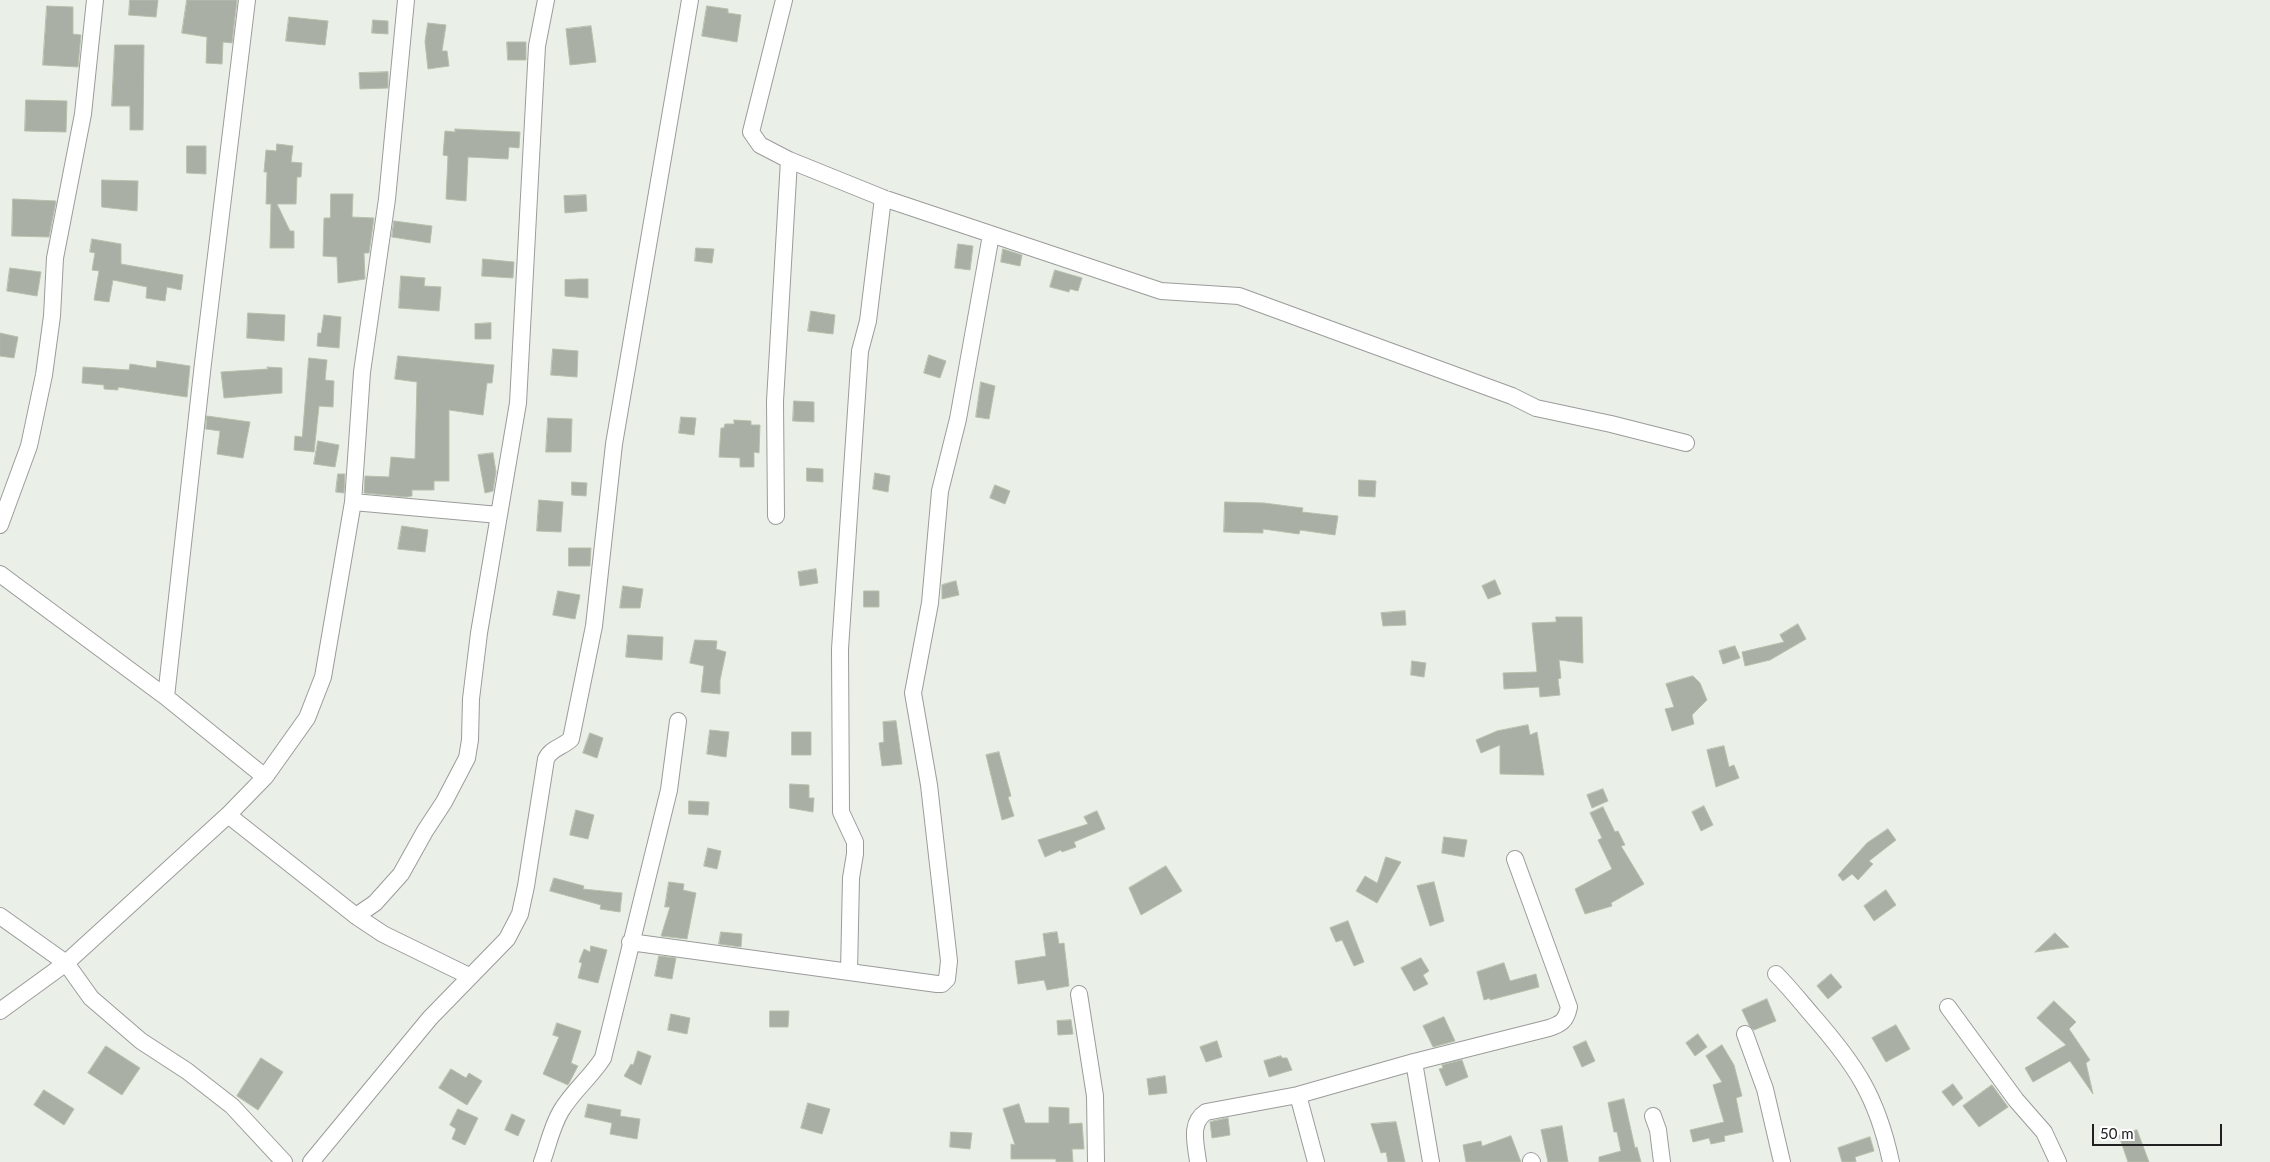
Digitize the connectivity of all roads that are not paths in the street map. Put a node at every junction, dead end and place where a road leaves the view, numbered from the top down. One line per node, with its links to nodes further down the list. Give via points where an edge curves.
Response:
1 (95, 0): 14 (street, via 83,114 55,258 44,375 29,446)
2 (248, 0): 16 (street)
3 (406, 0): 11 (street, via 386,199 362,372)
4 (546, 0): 12 (street, via 537,46 522,363)
5 (690, 0): 27 (street, via 614,444 594,626 574,730 571,739 549,753 546,759 520,914 507,939)
6 (784, 0): 7 (street, via 751,132 760,145)
7 (789, 160): 8 (street); 13 (street, via 776,401)
8 (883, 198): 9 (street); 25 (street, via 868,321 860,351 840,649 841,812 855,842)
9 (991, 235): 10 (street, via 1161,291 1239,296 1512,396 1536,408); 25 (street, via 958,419 940,491 930,603 913,693 929,784 950,961 947,979 937,984)
10 (1686, 444)
11 (353, 502): 12 (street); 18 (street, via 323,677 307,718)
12 (499, 515): 22 (street, via 479,633 467,758 401,874 375,903)
13 (776, 516)
14 (0, 525)
15 (0, 574): 16 (street)
16 (166, 696): 18 (street)
17 (678, 721): 23 (street, via 669,790)
18 (265, 777): 19 (street)
19 (228, 815): 22 (street); 24 (street)
20 (1515, 859): 32 (street, via 1569,1007 1567,1016 1562,1024 1549,1028)
21 (0, 916): 24 (street)
22 (356, 916): 27 (street, via 390,938)
23 (630, 942): 25 (street); 37 (street, via 603,1058 562,1109)
24 (66, 963): 30 (street); 35 (street, via 91,998 141,1041 232,1106)
25 (849, 972)
26 (1776, 974): 44 (street, via 1860,1074 1885,1134)
27 (469, 976): 36 (street, via 430,1018)
28 (1079, 994): 38 (street, via 1095,1096)
29 (1948, 1007): 45 (street, via 2016,1100 2044,1132)
30 (0, 1011)
31 (1745, 1034): 43 (street, via 1765,1088)
32 (1414, 1062): 33 (street); 41 (street)
33 (1298, 1095): 39 (street, via 1206,1112 1194,1126); 40 (street)
34 (1653, 1116): 42 (street)
35 (281, 1161)
36 (311, 1162)
37 (542, 1162)
38 (1096, 1162)
39 (1198, 1162)
40 (1316, 1162)
41 (1431, 1162)
42 (1662, 1162)
43 (1782, 1162)
44 (1891, 1162)
45 (2058, 1162)

